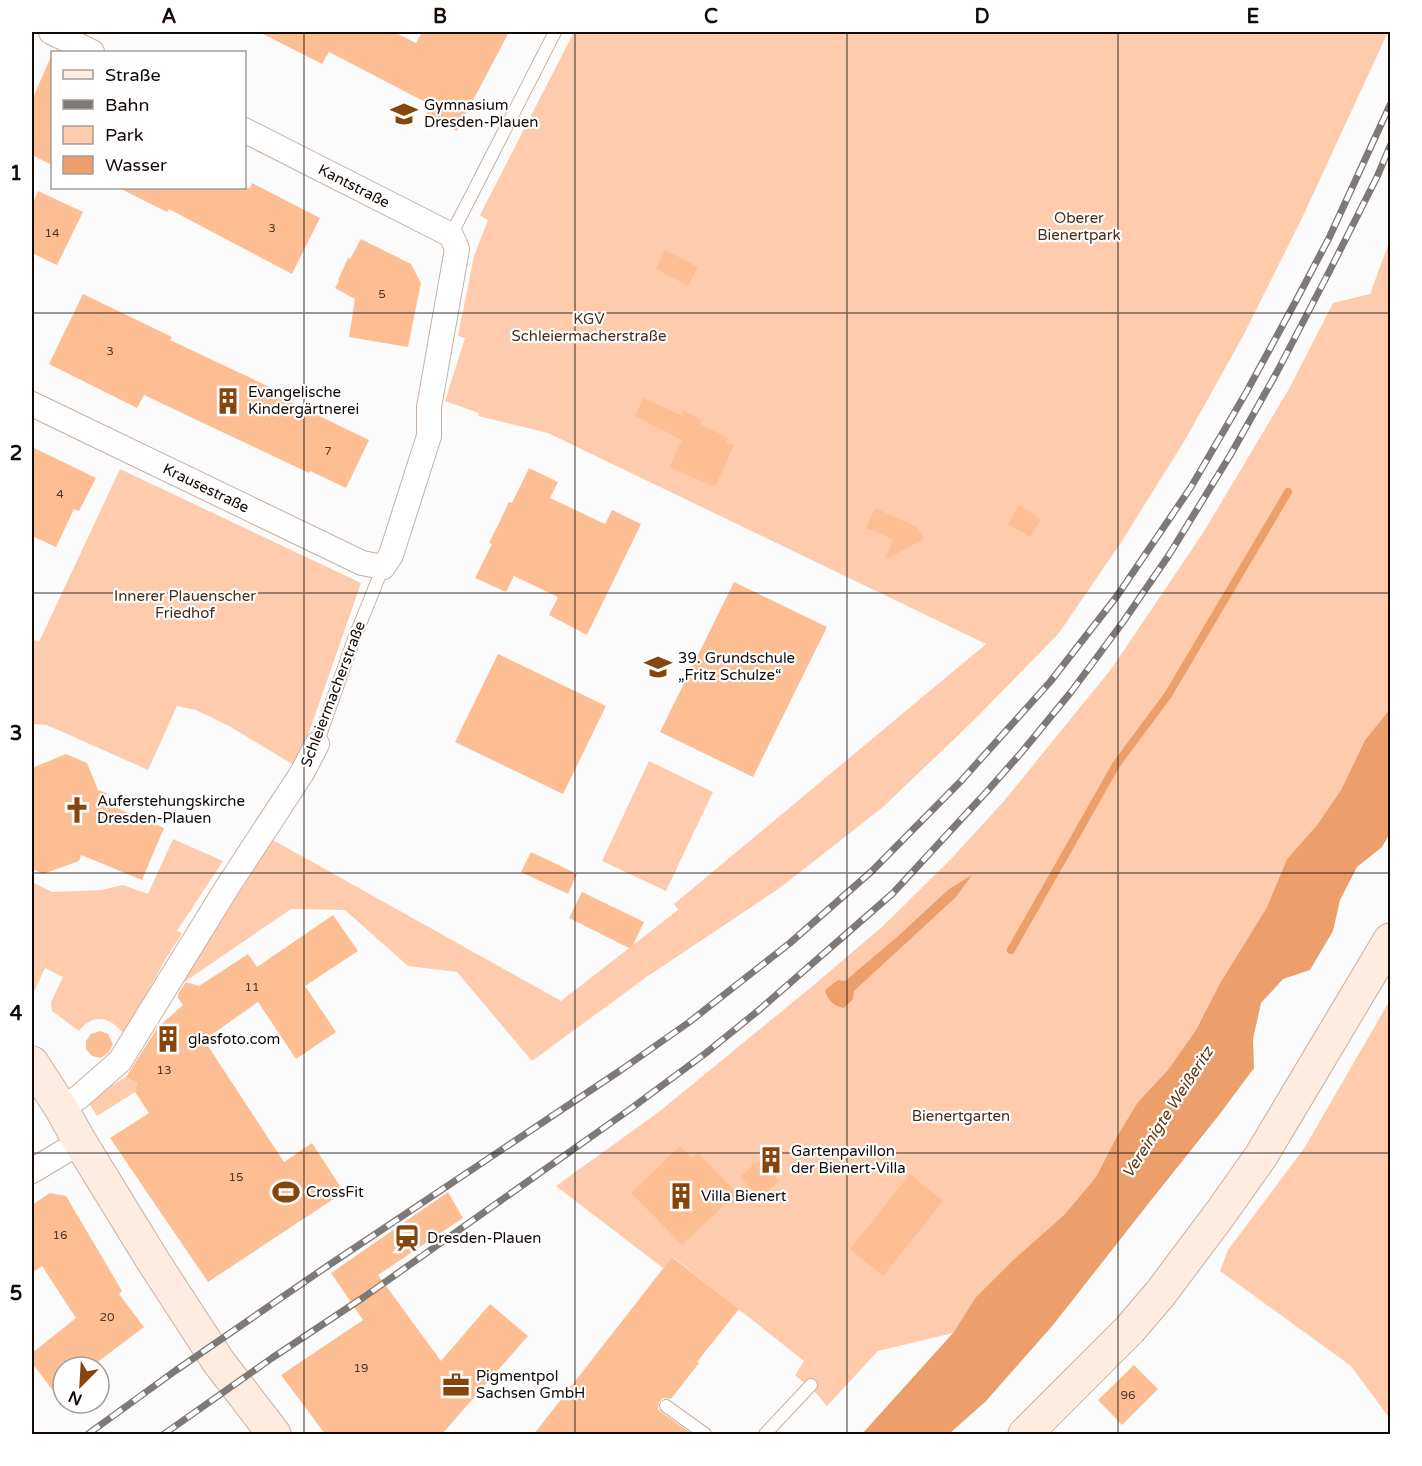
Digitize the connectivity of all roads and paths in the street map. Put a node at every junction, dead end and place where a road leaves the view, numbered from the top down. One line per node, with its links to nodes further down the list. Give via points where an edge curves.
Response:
1 (51, 32): 3 (street)
2 (555, 32): 5 (lane)
3 (90, 51)
4 (246, 131): 5 (street, Kantstraße)
5 (454, 242): 7 (street, Schleiermacherstraße, via 429,407 429,436 391,555)
6 (32, 404): 7 (street, Krausestraße, via 362,563)
7 (383, 567): 8 (lane, Schleiermacherstraße)
8 (317, 744): 11 (street, Schleiermacherstraße, via 120,1061)
9 (1390, 940): 19 (main road, via 1261,1156 1220,1214 1130,1329)
10 (32, 1063): 11 (main road)
11 (61, 1108): 12 (main road)
12 (80, 1142): 13 (street); 16 (main road, via 218,1361)
13 (32, 1171)
14 (811, 1384): 18 (lane)
15 (666, 1406): 17 (lane)
16 (274, 1434)
17 (705, 1434)
18 (765, 1434)
19 (1025, 1434)

